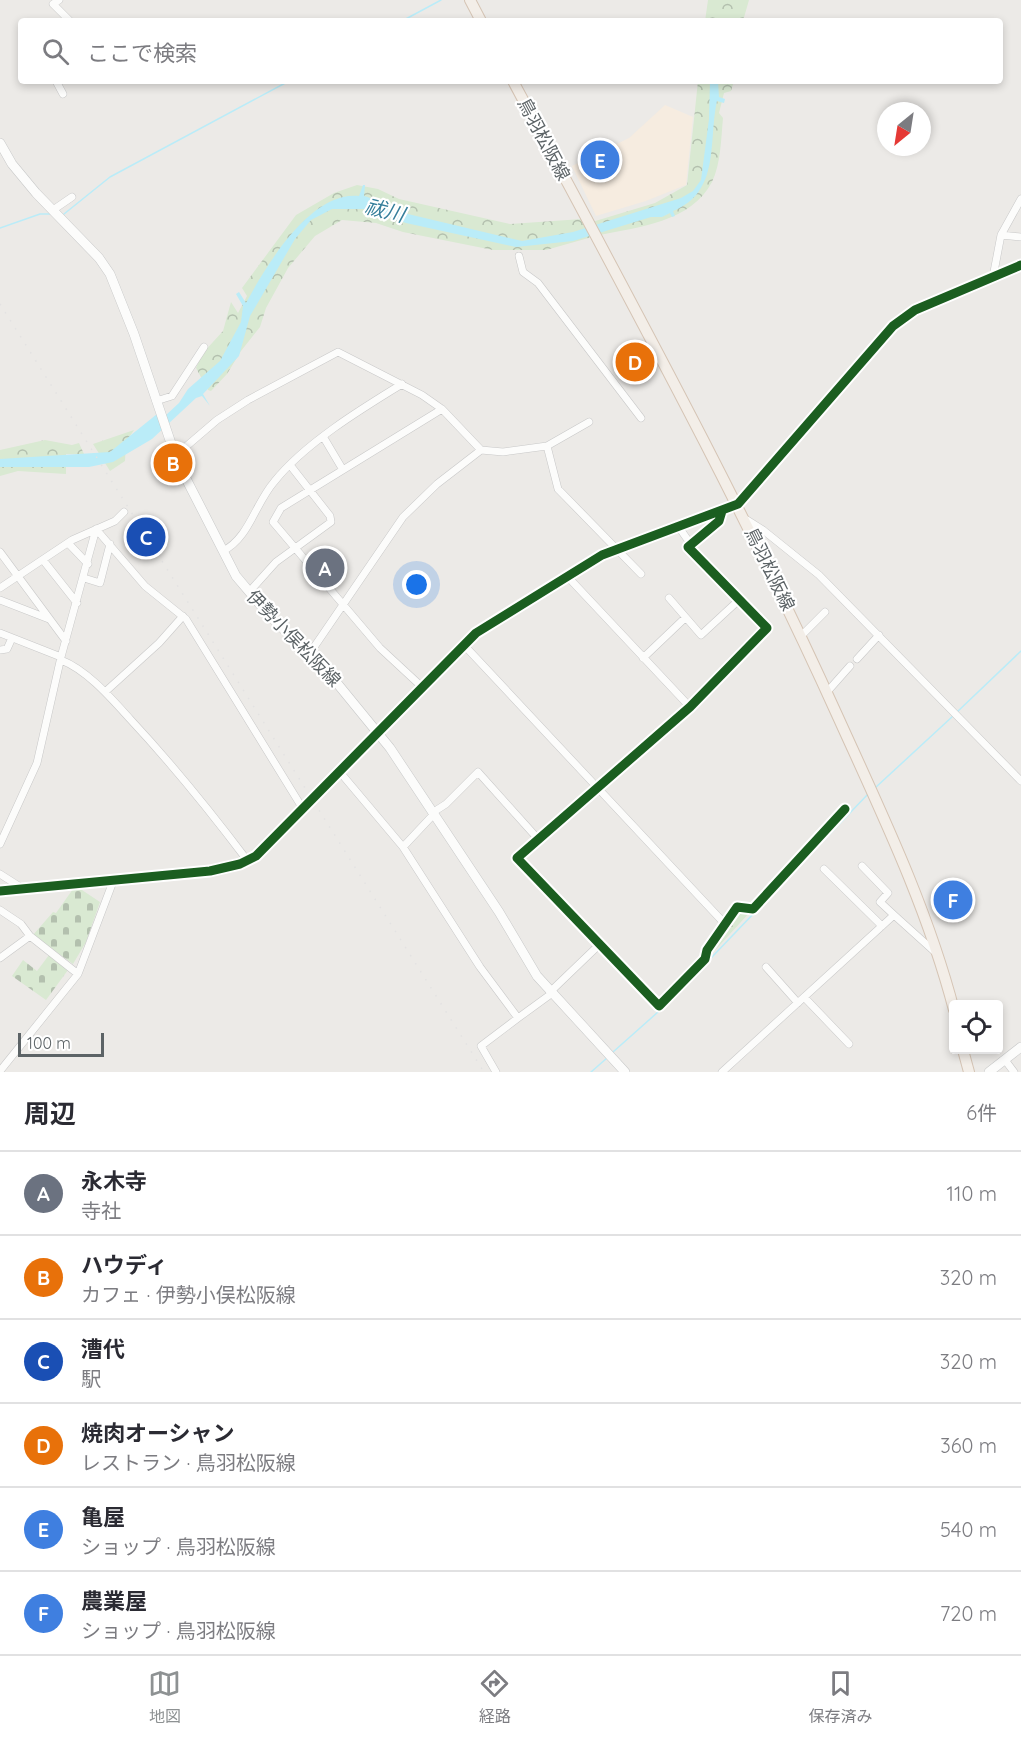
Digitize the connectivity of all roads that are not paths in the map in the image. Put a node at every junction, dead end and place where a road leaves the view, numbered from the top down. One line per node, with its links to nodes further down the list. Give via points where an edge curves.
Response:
1 (59, 0): 3 (street, via 53,4)
2 (470, 0): 4 (main road)
3 (67, 18)
4 (479, 18)
5 (58, 84): 7 (street)
6 (515, 84): 30 (main road, 鳥羽松阪線)
7 (63, 94)
8 (0, 143): 11 (street, 伊勢小俣松阪線, via 12,164)
9 (72, 196): 11 (street)
10 (1021, 199): 12 (street)
11 (53, 210): 19 (street, 伊勢小俣松阪線, via 109,271)
12 (1001, 235): 13 (street); 16 (street)
13 (1021, 237)
14 (519, 256): 21 (street, via 522,272 538,283)
15 (1021, 266): 16 (street)
16 (993, 277): 30 (street, via 915,310 893,326)
17 (204, 347): 19 (street, via 172,396)
18 (402, 384): 20 (street); 23 (street); 26 (street, via 338,352 248,400)
19 (157, 402): 26 (street, 伊勢小俣松阪線)
20 (442, 409): 25 (street); 28 (street)
21 (641, 418)
22 (589, 422): 24 (street)
23 (324, 438): 27 (street); 28 (street)
24 (547, 446): 25 (street, via 503,452); 39 (street, via 558,489)
25 (481, 450): 55 (street, via 408,512)
26 (175, 456): 41 (street, 伊勢小俣松阪線)
27 (290, 465): 29 (street); 41 (street, via 273,482 238,544)
28 (343, 470): 29 (street)
29 (310, 491): 40 (street, via 332,520); 40 (street, via 281,508 273,522)
30 (738, 504): 31 (street); 33 (main road, 鳥羽松阪線)
31 (722, 511): 34 (street); 37 (street, via 719,521)
32 (124, 512): 35 (street, via 115,521)
33 (747, 520): 61 (main road, 鳥羽松阪線); 62 (street, via 819,575)
34 (678, 526): 37 (street); 39 (street)
35 (96, 529): 36 (street); 38 (street); 44 (street)
36 (68, 543): 43 (street); 44 (street)
37 (690, 543): 52 (street, via 688,547)
38 (110, 544): 48 (street, via 100,583); 57 (street, via 145,586)
39 (616, 548): 45 (street); 47 (street)
40 (297, 549): 50 (street, via 276,562); 55 (street)
41 (223, 551): 50 (street, 伊勢小俣松阪線)
42 (0, 552): 46 (street)
43 (43, 560): 46 (street); 54 (street)
44 (88, 564): 48 (street)
45 (641, 574)
46 (17, 575): 49 (street); 59 (street)
47 (567, 576): 65 (street); 68 (street)
48 (84, 578): 54 (street)
49 (0, 588)
50 (249, 592): 67 (street, 伊勢小俣松阪線)
51 (669, 598): 58 (street)
52 (740, 599): 58 (street, via 701,635); 75 (street, via 767,628)
53 (0, 600): 59 (street)
54 (77, 603): 64 (street)
55 (343, 605): 67 (street); 72 (street, via 380,648)
56 (825, 612): 61 (street)
57 (183, 616): 73 (street); 80 (street)
58 (685, 618): 68 (street)
59 (49, 619): 64 (street)
60 (0, 633): 63 (street)
61 (802, 635): 74 (main road, 鳥羽松阪線)
62 (879, 635): 70 (street); 78 (street)
63 (12, 638): 66 (street, via 7,649); 69 (street)
64 (66, 641): 69 (street)
65 (463, 644): 72 (street); 79 (street)
66 (0, 650)
67 (310, 653): 76 (street, 伊勢小俣松阪線)
68 (642, 657): 75 (street)
69 (61, 658): 73 (street); 84 (street, via 37,763)
70 (857, 659)
71 (850, 666): 74 (street)
72 (421, 686): 76 (street)
73 (105, 692): 86 (street, via 199,795)
74 (827, 692): 99 (main road, 鳥羽松阪線, via 913,881)
75 (690, 707): 79 (street)
76 (377, 733): 77 (street); 82 (street, 伊勢小俣松阪線)
77 (339, 771): 80 (street); 85 (street)
78 (1021, 781)
79 (598, 788): 83 (street); 95 (street)
80 (303, 809): 86 (street, via 261,852)
81 (846, 809): 95 (street, via 753,909 737,907)
82 (433, 814): 83 (street, via 478,772); 85 (street); 103 (street, 伊勢小俣松阪線)
83 (539, 840): 98 (street, via 517,858)
84 (0, 844)
85 (404, 847): 106 (street, via 480,967)
86 (247, 860): 90 (street, via 210,871)
87 (862, 866): 94 (street, via 888,893 880,902)
88 (824, 869): 96 (street)
89 (0, 874): 91 (street)
90 (114, 879): 91 (street); 102 (street)
91 (22, 888): 92 (street)
92 (0, 891)
93 (0, 910): 97 (street)
94 (894, 915): 96 (street); 99 (street)
95 (725, 924): 98 (street, via 705,959 660,1006)
96 (882, 926): 104 (street)
97 (30, 936): 100 (street); 102 (street)
98 (601, 943): 103 (street)
99 (940, 957): 105 (main road, 鳥羽松阪線)
100 (0, 958)
101 (766, 967): 104 (street)
102 (78, 974): 111 (street)
103 (551, 993): 106 (street); 113 (street, 伊勢小俣松阪線)
104 (801, 1000): 107 (street); 114 (street)
105 (951, 1000)
106 (518, 1018): 112 (street, via 481,1046)
107 (849, 1044)
108 (1019, 1051): 110 (street)
109 (964, 1054): 115 (main road)
110 (1005, 1060): 116 (street); 117 (street)
111 (0, 1071)
112 (496, 1072)
113 (625, 1072)
114 (722, 1072)
115 (969, 1072)
116 (989, 1072)
117 (1014, 1072)

